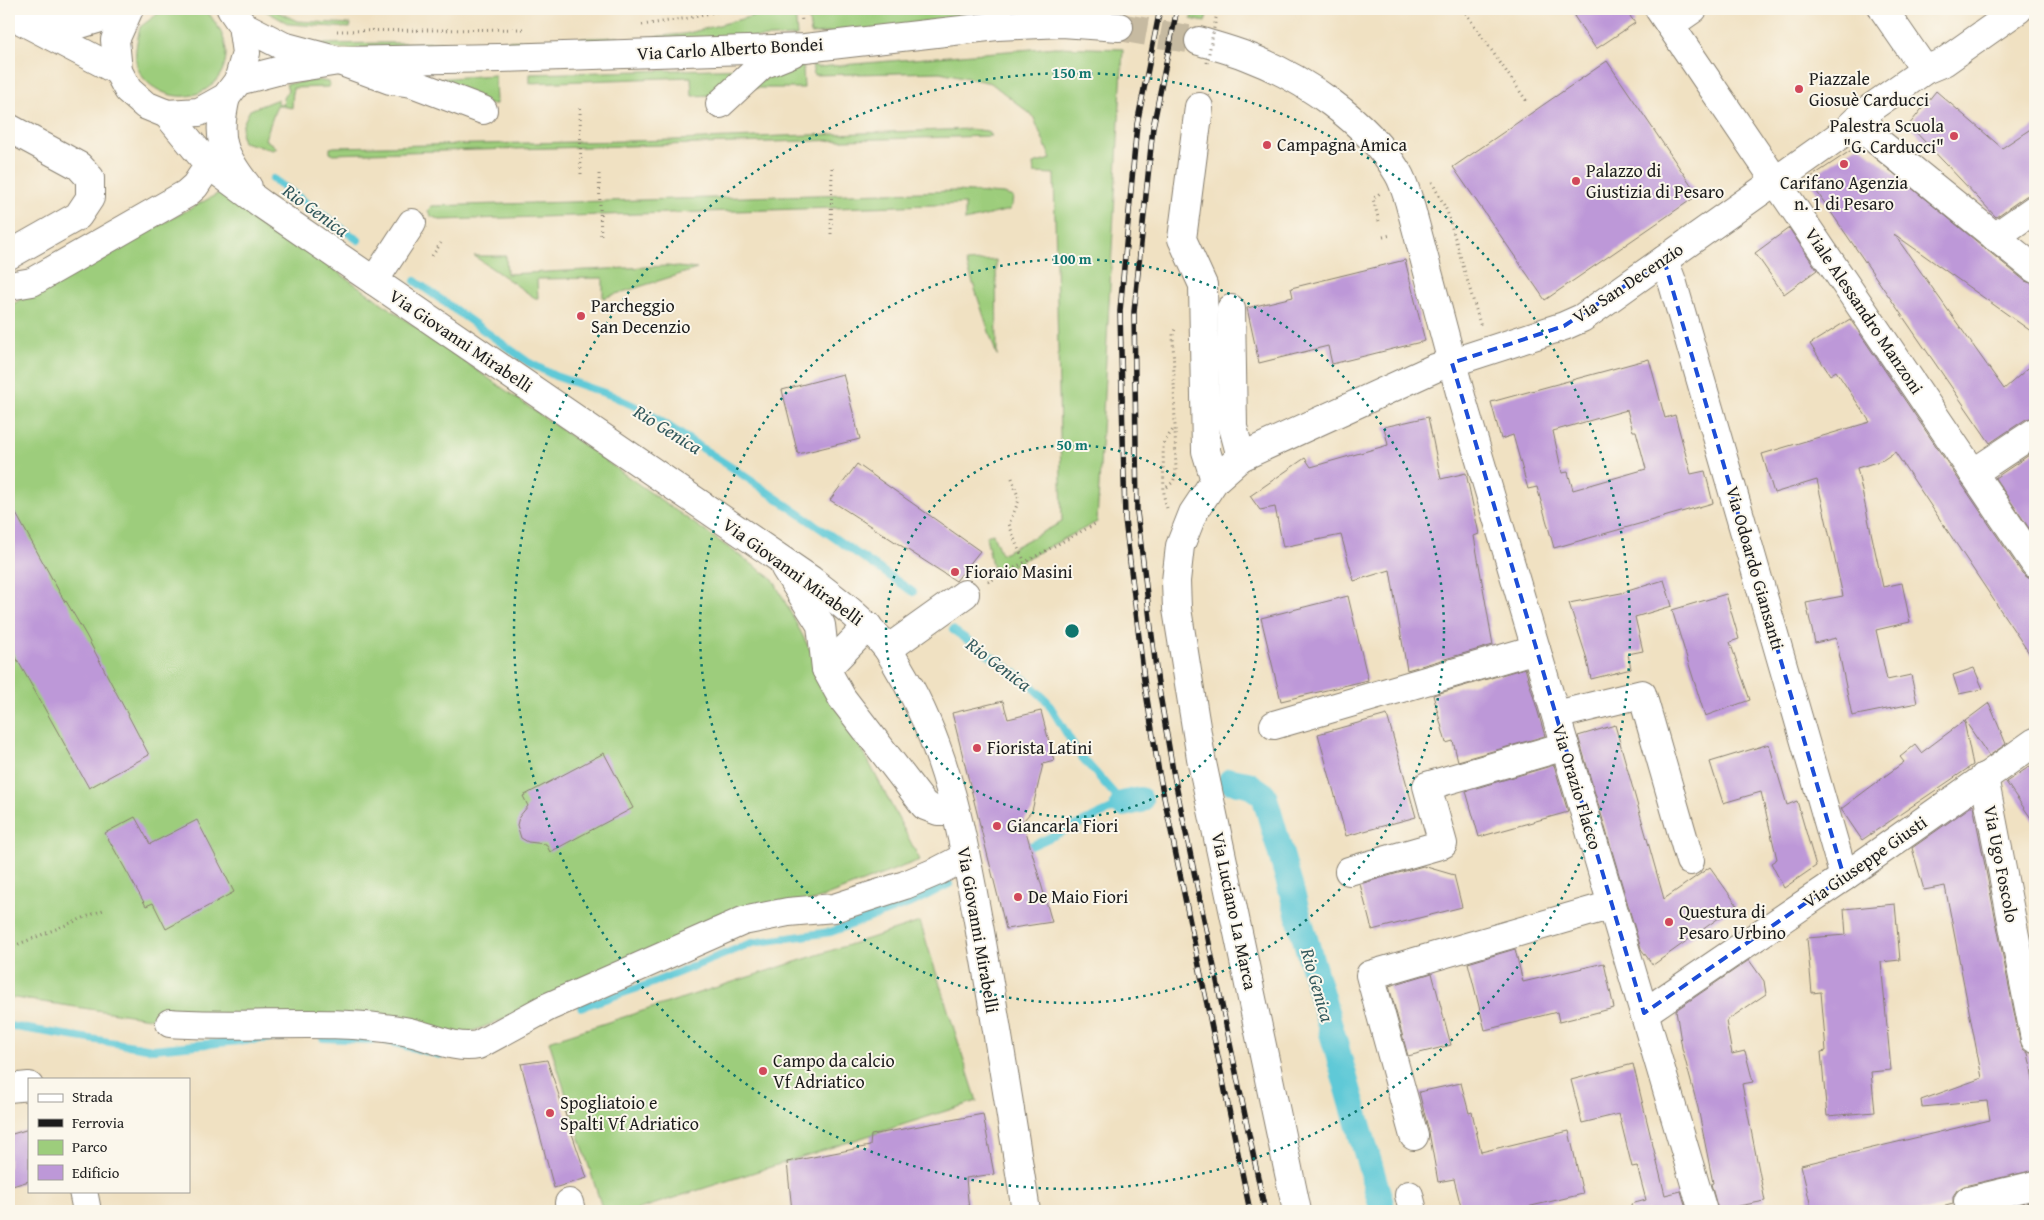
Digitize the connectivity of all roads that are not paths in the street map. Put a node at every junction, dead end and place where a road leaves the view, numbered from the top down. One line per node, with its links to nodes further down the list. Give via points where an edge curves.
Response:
1 (128, 9): 7 (street, Via Giovanni Mirabelli, via 80,24); 13 (street, Via Giovanni Mirabelli, via 115,40)
2 (1693, 9): 6 (street)
3 (1883, 9): 12 (street)
4 (2019, 9): 12 (street, Via San Decenzio, via 1944,62)
5 (236, 17): 11 (street, Via Carlo Alberto Bondei, via 283,46); 14 (street, Via Giovanni Mirabelli, via 246,53)
6 (1665, 17): 22 (street, Viale Alessandro Manzoni)
7 (13, 18): 13 (street, Via Giovanni Mirabelli)
8 (1119, 27): 9 (street, Via Carlo Alberto Bondei, via 1062,23 996,26)
9 (805, 48): 11 (street, Via Carlo Alberto Bondei); 15 (street, via 762,65)
10 (1203, 52): 33 (street, via 1247,56 1294,78 1341,111 1380,146 1399,174 1409,201)
11 (340, 61): 14 (street, Via Carlo Alberto Bondei, via 281,70); 17 (street, via 390,80 412,83)
12 (1925, 70): 18 (street, Via San Decenzio)
13 (118, 71): 19 (street, Via Giovanni Mirabelli, via 128,90 145,106)
14 (232, 89): 19 (street, Via Giovanni Mirabelli, via 199,112); 23 (street, Via Giovanni Mirabelli, via 220,120 221,141 233,168)
15 (720, 104)
16 (1199, 107): 37 (street, via 1182,239 1203,285 1206,451)
17 (483, 110)
18 (1865, 112): 22 (street, Via San Decenzio, via 1843,133); 26 (street, via 1871,136)
19 (167, 114): 21 (street, Via Giovanni Mirabelli)
20 (9, 128): 27 (street, via 79,166 90,178 90,198 78,216)
21 (209, 165): 23 (street, Via Giovanni Mirabelli); 31 (street, via 186,194 32,282)
22 (1776, 180): 28 (street, Via San Decenzio); 36 (street, Viale Alessandro Manzoni)
23 (263, 205): 30 (street, Via Giovanni Mirabelli)
24 (2035, 209): 26 (street)
25 (412, 223): 30 (street)
26 (1995, 236): 29 (street)
27 (9, 255)
28 (1664, 260): 33 (street, Via San Decenzio, via 1582,318); 55 (street, Via Odoardo Giansanti)
29 (2035, 269)
30 (374, 281): 38 (street, Via Giovanni Mirabelli)
31 (9, 286)
32 (1231, 309): 35 (street, via 1233,427)
33 (1452, 363): 35 (street, Via San Decenzio); 44 (street, Via Orazio Flacco)
34 (2035, 432): 36 (street)
35 (1242, 458): 37 (street, Via San Decenzio)
36 (1973, 474): 39 (street, Viale Alessandro Manzoni)
37 (1215, 480): 41 (street, Via San Decenzio, via 1193,513 1180,546)
38 (778, 558): 42 (street, Via Giovanni Mirabelli); 45 (street, via 821,625)
39 (2035, 564)
40 (965, 594): 43 (street)
41 (1177, 610): 68 (street, Via Luciano La Marca, via 1201,758)
42 (868, 626): 43 (street, Via Giovanni Mirabelli); 45 (street)
43 (888, 649): 51 (street, Via Giovanni Mirabelli, via 918,702 940,756)
44 (1536, 649): 46 (street, Via Orazio Flacco); 47 (street)
45 (826, 669): 51 (street, via 842,698 925,806 938,811)
46 (1556, 715): 49 (street, Via Orazio Flacco); 53 (street, via 1642,694)
47 (1274, 725)
48 (2035, 742): 50 (street, Via Giuseppe Giusti)
49 (1565, 746): 54 (street, via 1427,786 1443,844); 56 (street, Via Orazio Flacco)
50 (1984, 777): 55 (street, Via Giuseppe Giusti); 59 (street, Via Ugo Foscolo)
51 (955, 811): 52 (street, Via Giovanni Mirabelli)
52 (965, 857): 58 (street, via 905,885 834,908 788,912 743,921 548,1007 478,1045 453,1045 420,1034 375,1026 282,1022); 67 (street, Via Giovanni Mirabelli)
53 (1690, 861)
54 (1349, 871)
55 (1844, 877): 57 (street, Via Giuseppe Giusti)
56 (1612, 905): 57 (street, Via Orazio Flacco); 62 (street, via 1370,975)
57 (1644, 1013): 69 (street, Via Orazio Flacco)
58 (170, 1023)
59 (2035, 1039)
60 (28, 1086): 61 (street)
61 (9, 1088)
62 (1414, 1136)
63 (2035, 1185): 65 (street)
64 (83, 1192): 66 (street)
65 (1968, 1201)
66 (87, 1211)
67 (1026, 1211)
68 (1297, 1211)
69 (1702, 1211)

